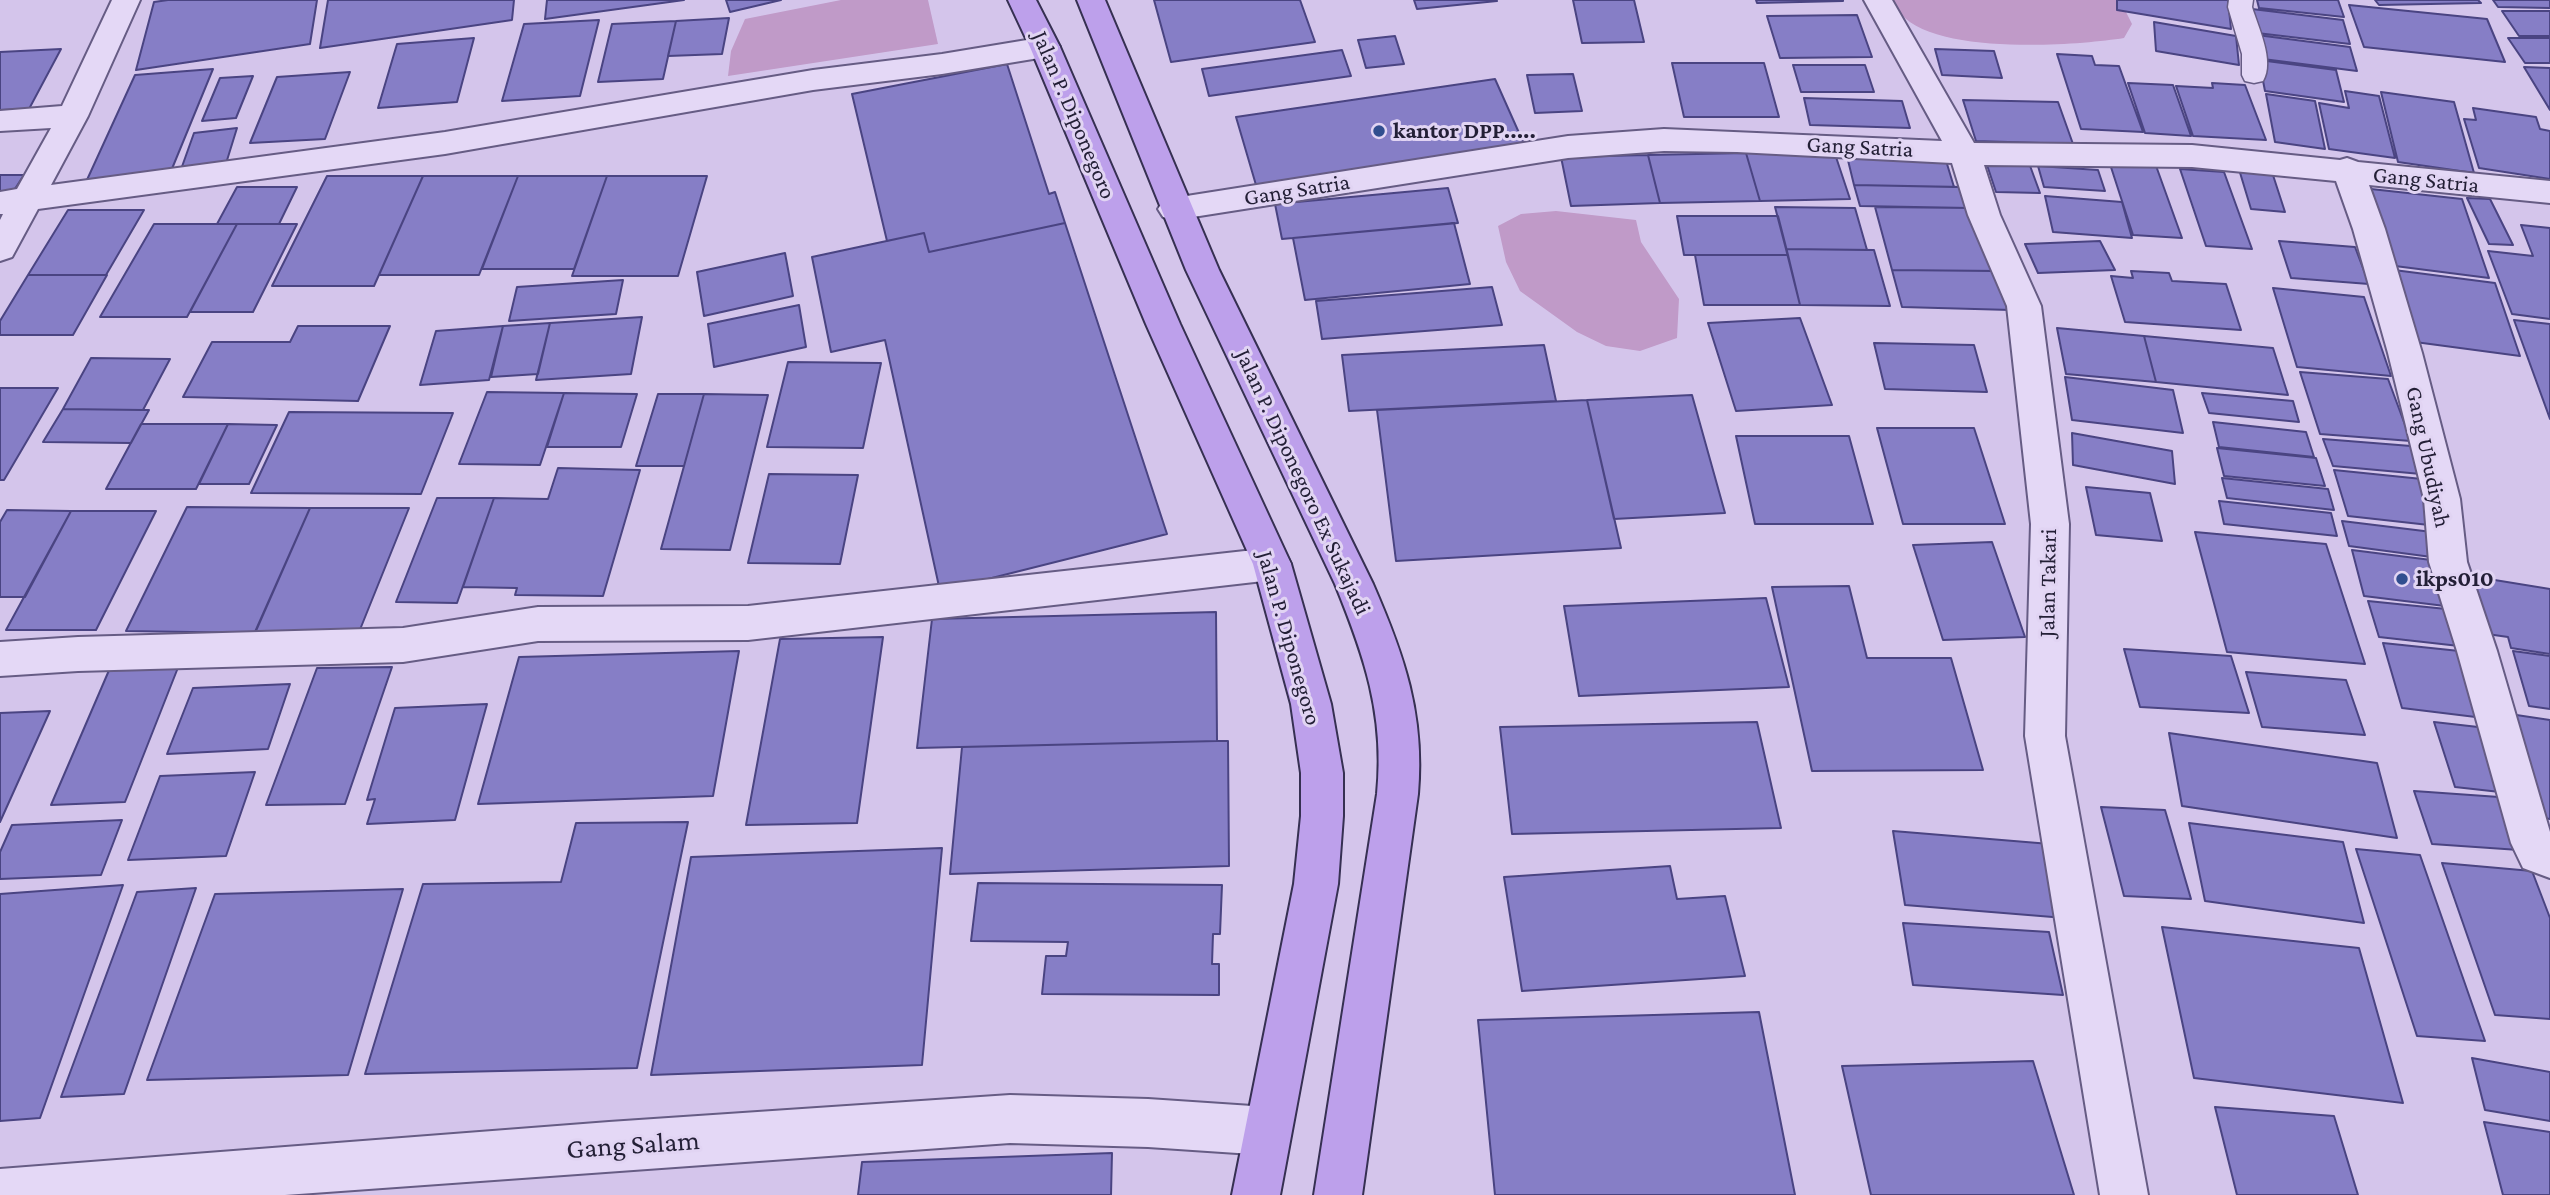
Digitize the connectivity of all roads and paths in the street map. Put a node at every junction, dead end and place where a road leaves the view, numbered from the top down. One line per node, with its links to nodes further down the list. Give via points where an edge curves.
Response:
1 (126, 0): 8 (street)
2 (1023, 0): 6 (main road, Jalan P. Diponegoro)
3 (1091, 0): 14 (main road, Jalan P. Diponegoro Ex Sukajadi)
4 (1878, 0): 10 (street, Jalan Takari)
5 (2241, 0): 7 (lane, via 2254,54)
6 (1045, 47): 13 (street, via 813,80 445,144); 17 (main road, Jalan P. Diponegoro)
7 (2254, 75)
8 (73, 116): 9 (street); 13 (street)
9 (0, 121)
10 (1964, 152): 11 (street, Gang Satria, via 2192,156); 14 (street, Gang Satria, via 1725,141 1568,147); 25 (street, Jalan Takari, via 1984,215 2025,306 2050,524 2045,736)
11 (2347, 169): 12 (street, Gang Satria); 20 (street, Gang Ubudiyah, via 2369,229 2415,393 2442,499 2448,562 2532,843 2538,854)
12 (2550, 192)
13 (13, 202): 15 (street)
14 (1174, 209): 16 (main road, Jalan P. Diponegoro Ex Sukajadi)
15 (0, 249)
16 (1221, 311): 17 (main road); 24 (main road, Jalan P. Diponegoro Ex Sukajadi, via 1326,518 1394,694 1399,732 1393,831)
17 (1163, 324): 18 (main road, Jalan P. Diponegoro)
18 (1272, 564): 19 (street, via 748,623 538,624 403,645); 21 (main road, Jalan P. Diponegoro, via 1311,704 1322,772 1322,816 1316,884)
19 (0, 659)
20 (2550, 858)
21 (1267, 1131): 22 (street, Gang Salam, via 1010,1119); 23 (main road, Jalan P. Diponegoro)
22 (0, 1194)
23 (1255, 1195)
24 (1338, 1195)
25 (2124, 1195)

